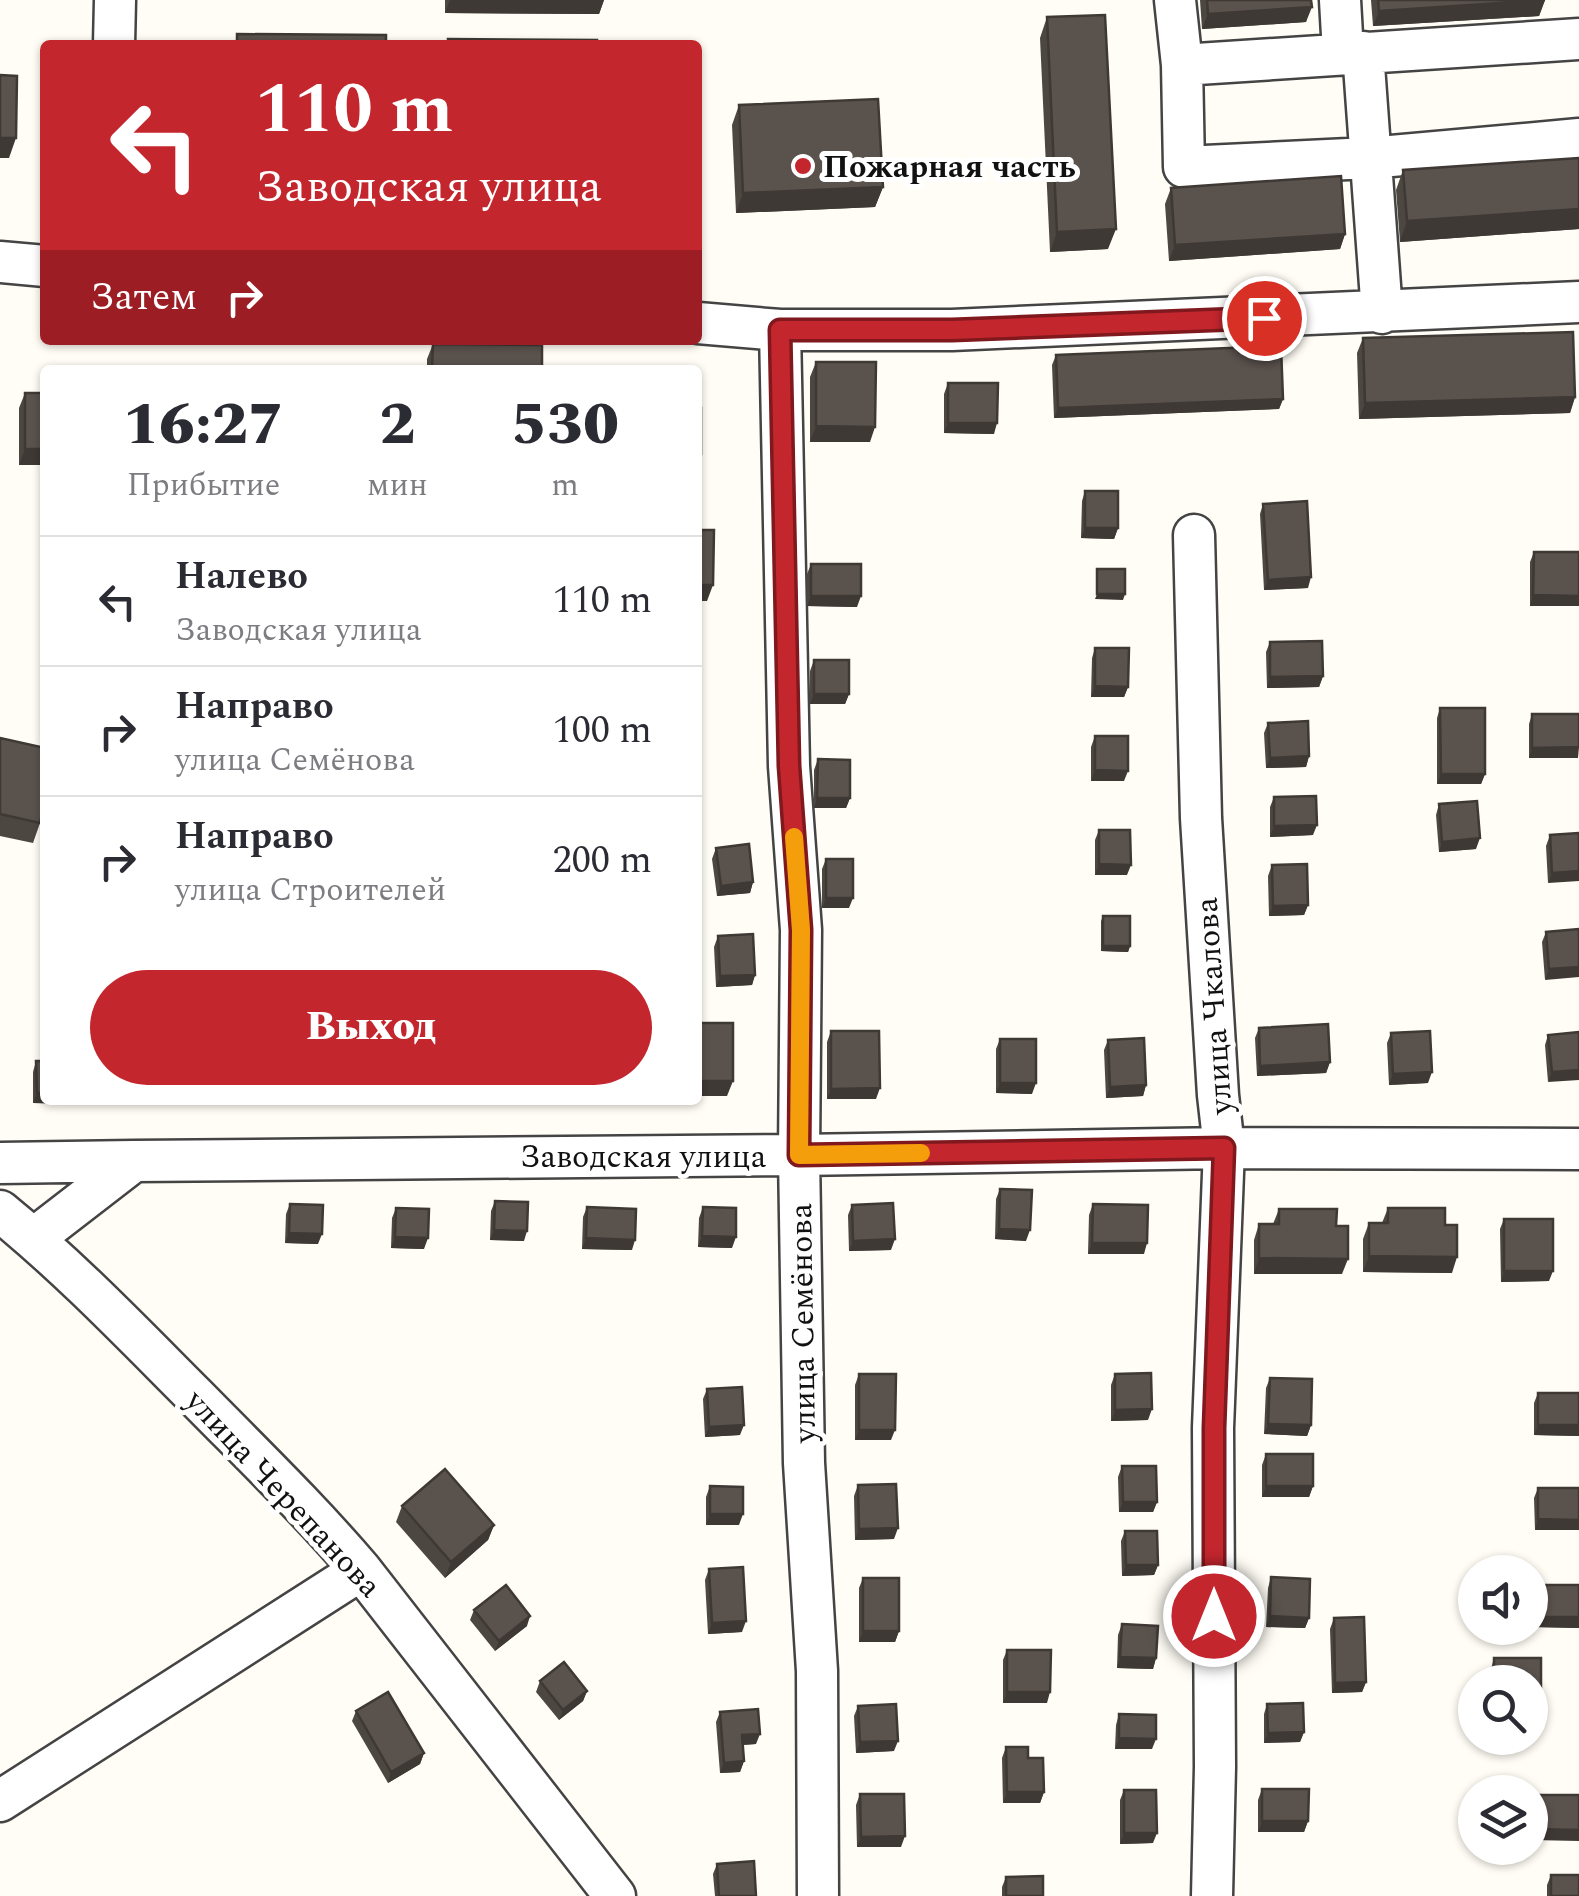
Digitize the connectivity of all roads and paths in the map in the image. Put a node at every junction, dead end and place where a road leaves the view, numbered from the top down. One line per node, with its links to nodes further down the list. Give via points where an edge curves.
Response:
1 (115, 0): 5 (street)
2 (1175, 0): 7 (street)
3 (1340, 0): 6 (street)
4 (1579, 39): 6 (street)
5 (114, 40)
6 (1353, 52): 7 (street); 9 (street)
7 (1182, 65): 9 (street, via 1184,167)
8 (1579, 139): 9 (street)
9 (1370, 158): 13 (street)
10 (0, 262): 11 (street)
11 (40, 266)
12 (1579, 302): 13 (street)
13 (1382, 313): 15 (street)
14 (702, 323): 15 (street)
15 (780, 330): 19 (street, улица Семёнова, via 789,766 801,930)
16 (1194, 535): 17 (street, улица Чкалова, via 1201,818)
17 (1224, 1148): 18 (street, Заводская улица); 19 (street, Заводская улица); 28 (street, улица Чкалова, via 1214,1428)
18 (1579, 1149)
19 (799, 1155): 20 (street, Заводская улица); 27 (street, улица Семёнова, via 804,1463 818,1671)
20 (134, 1161): 21 (street, Заводская улица); 23 (street)
21 (0, 1162)
22 (0, 1211): 23 (street, улица Черепанова)
23 (34, 1238): 24 (street, улица Черепанова)
24 (361, 1570): 25 (street); 26 (street, улица Черепанова)
25 (0, 1801)
26 (614, 1896)
27 (818, 1896)
28 (1212, 1896)

